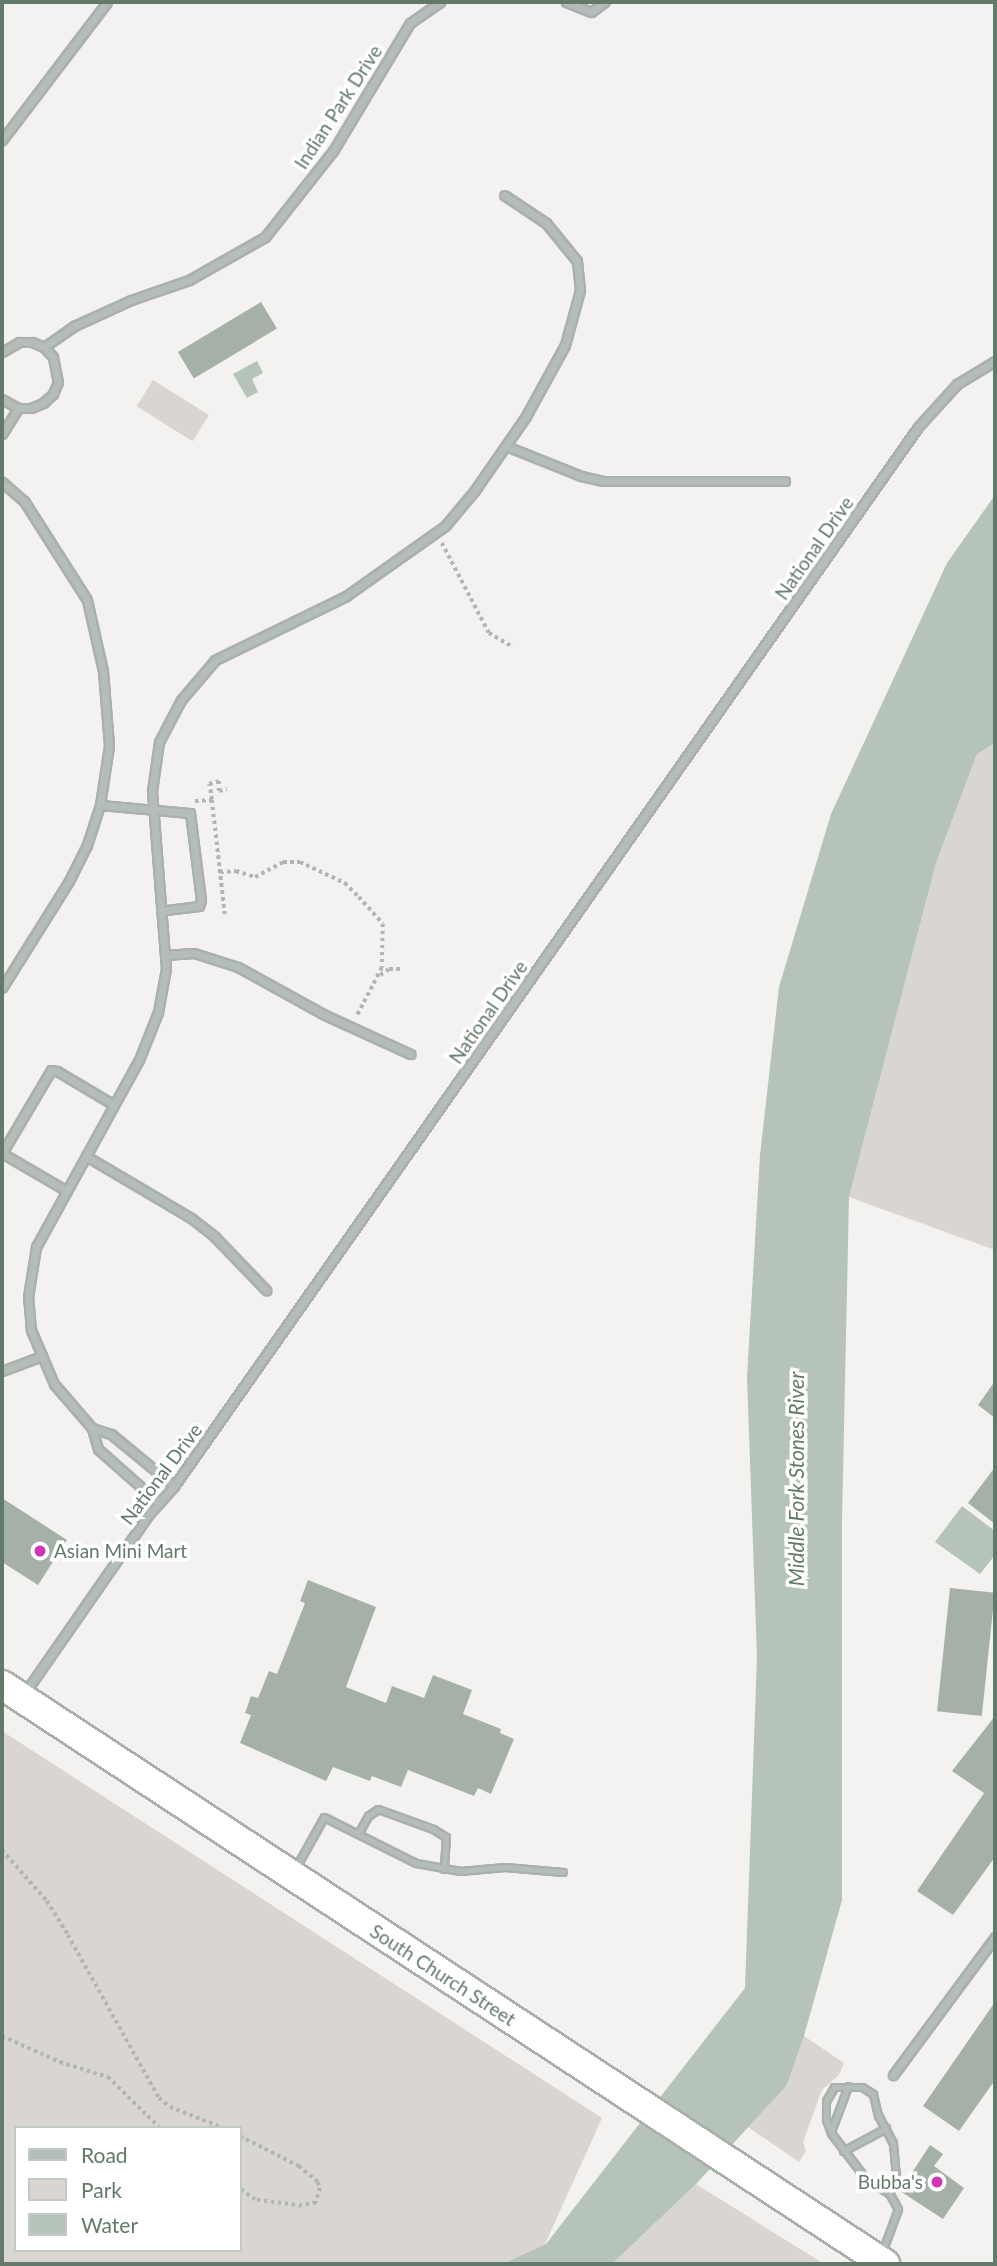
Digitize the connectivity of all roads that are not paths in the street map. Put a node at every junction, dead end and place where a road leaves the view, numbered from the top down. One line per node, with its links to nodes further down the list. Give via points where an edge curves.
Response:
1 (107, 2): 5 (street)
2 (440, 2): 7 (street, Indian Park Drive, via 410,23 333,151 265,237 189,280 74,326)
3 (566, 2): 4 (street, via 591,12)
4 (605, 2)
5 (2, 141)
6 (504, 195): 13 (street, via 546,223 577,261 580,290 565,345)
7 (44, 347): 8 (street, via 19,342); 11 (street, via 53,357 58,382 53,394 31,408)
8 (2, 352)
9 (995, 361): 29 (street, National Drive, via 957,384 918,427)
10 (2, 399): 11 (street)
11 (18, 408): 12 (street)
12 (2, 434)
13 (506, 446): 14 (street, via 602,481); 17 (street, via 475,490 436,532 346,596 215,660 181,700 159,742)
14 (785, 481)
15 (2, 482): 16 (street, via 24,501 87,600 103,671 109,747)
16 (100, 805): 17 (street); 20 (street, via 69,881)
17 (153, 811): 18 (street); 18 (street, via 190,813 201,900 198,906)
18 (161, 911): 19 (street)
19 (165, 954): 21 (street, via 194,953 238,967); 22 (street, via 158,1012)
20 (2, 988)
21 (410, 1054)
22 (114, 1105): 23 (street); 24 (street, via 51,1070 2,1153)
23 (86, 1156): 24 (street); 25 (street, via 191,1218)
24 (67, 1191): 26 (street, via 36,1247 29,1297 31,1330)
25 (266, 1290)
26 (43, 1356): 27 (street); 28 (street, via 54,1384)
27 (2, 1371)
28 (92, 1428): 29 (street, via 111,1434); 30 (street, via 98,1449)
29 (174, 1486): 30 (street, National Drive)
30 (159, 1503): 31 (street, National Drive)
31 (12, 1691): 35 (highway, South Church Street)
32 (358, 1834): 33 (lane, via 416,1863); 33 (lane, via 368,1816 379,1810 433,1829 446,1837); 35 (lane, via 324,1816)
33 (444, 1869): 34 (lane, via 505,1867)
34 (563, 1872)
35 (291, 1875): 43 (highway, South Church Street)
36 (995, 1937): 37 (street)
37 (893, 2075)
38 (848, 2086): 39 (lane, via 873,2094); 40 (lane); 40 (lane, via 834,2087 828,2095 826,2119)
39 (886, 2128): 41 (lane); 42 (lane, via 896,2168)
40 (831, 2131): 41 (lane)
41 (843, 2151): 42 (lane, via 866,2179)
42 (889, 2193): 43 (lane, via 898,2210)
43 (880, 2263)

